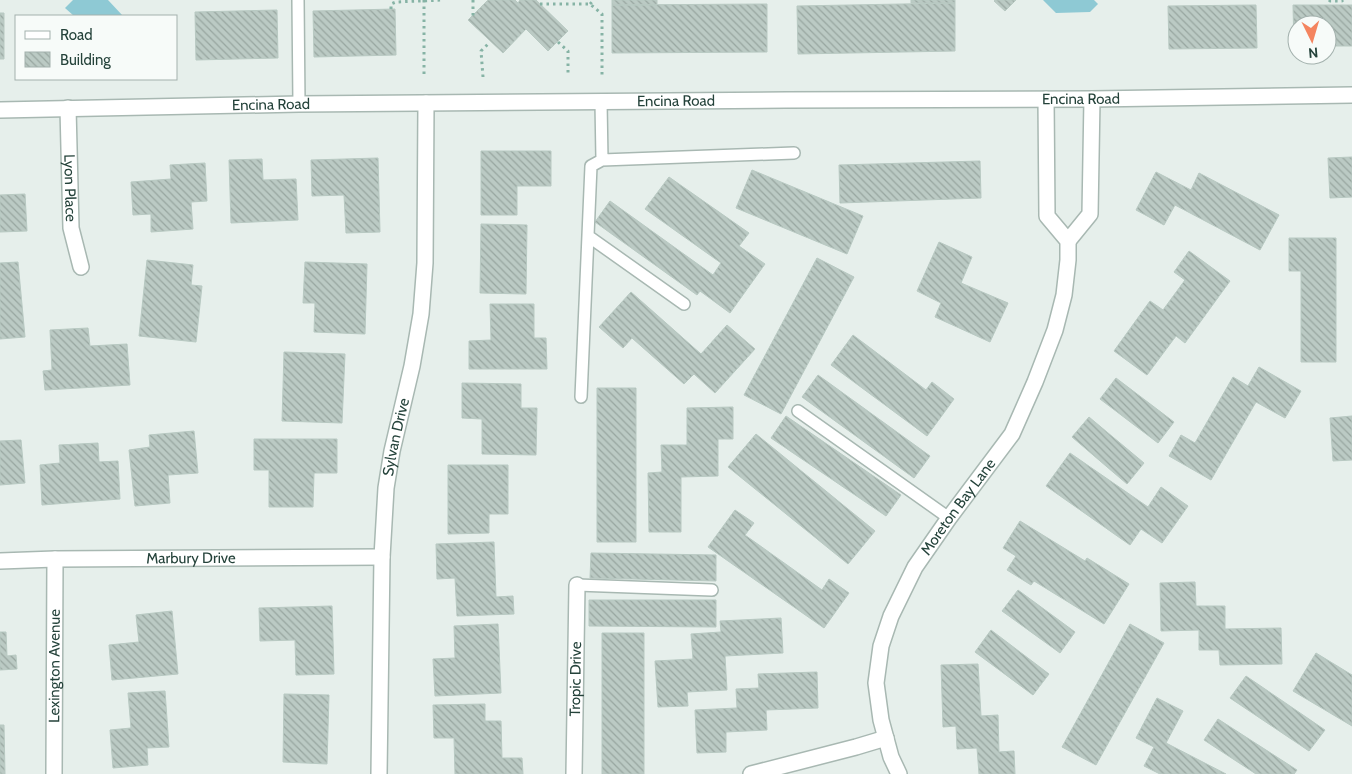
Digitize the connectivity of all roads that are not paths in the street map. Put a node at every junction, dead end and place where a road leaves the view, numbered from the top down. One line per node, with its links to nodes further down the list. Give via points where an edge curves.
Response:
1 (298, 0): 7 (lane)
2 (1352, 95): 4 (street, Encina Road)
3 (1046, 99): 4 (street, Encina Road); 5 (street, Encina Road); 13 (street, via 1047,216)
4 (1092, 99): 13 (street, via 1090,214)
5 (601, 102): 6 (street, Encina Road); 11 (lane)
6 (426, 103): 7 (street, Encina Road); 19 (street, Sylvan Drive, via 425,263 421,314 392,450)
7 (299, 104): 8 (street, Encina Road)
8 (68, 108): 9 (street, Encina Road); 14 (street, Lyon Place, via 71,228)
9 (0, 110)
10 (794, 153): 11 (lane)
11 (602, 160): 12 (lane, via 592,166)
12 (588, 236): 15 (lane); 16 (lane)
13 (1068, 241): 18 (street, Moreton Bay Lane, via 1064,295 1055,330 1035,382 1012,434)
14 (81, 267)
15 (684, 304)
16 (581, 397)
17 (798, 410): 18 (lane)
18 (949, 518): 24 (street, Moreton Bay Lane, via 916,567 890,616 881,646 876,683)
19 (382, 556): 20 (street, Marbury Drive); 26 (street, Sylvan Drive)
20 (54, 559): 21 (street, Marbury Drive); 25 (street, Lexington Avenue)
21 (0, 560)
22 (577, 585): 23 (lane); 27 (street, Tropic Drive)
23 (712, 590)
24 (886, 738): 28 (street); 29 (street, Moreton Bay Lane)
25 (54, 774)
26 (379, 774)
27 (574, 774)
28 (752, 774)
29 (899, 774)

